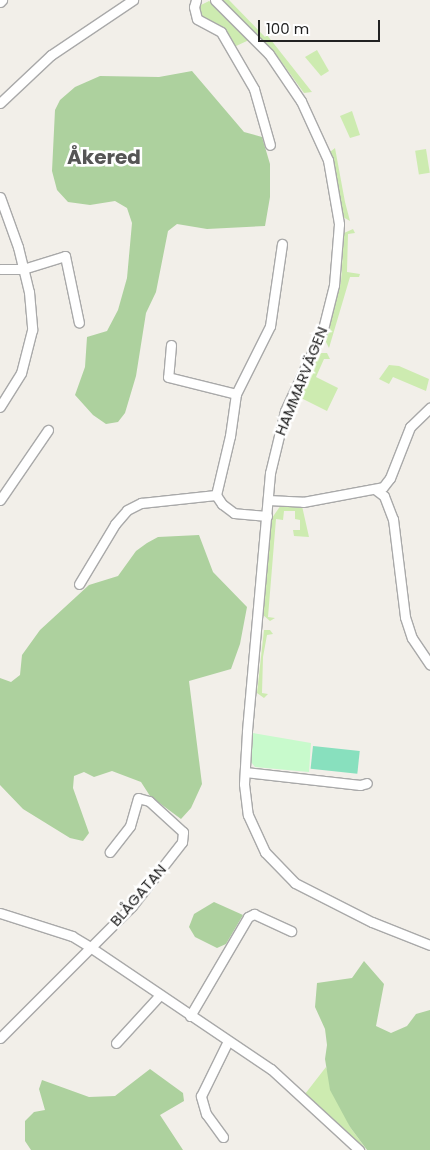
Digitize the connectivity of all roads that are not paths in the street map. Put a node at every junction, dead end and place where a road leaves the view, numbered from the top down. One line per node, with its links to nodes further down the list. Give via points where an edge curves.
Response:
1 (132, 0): 4 (street, via 51,55)
2 (196, 0): 5 (street, via 197,19 221,32 254,89)
3 (215, 0): 19 (street, HAMMARVÄGEN, via 269,54 292,86 322,144 339,224 334,285 323,329 278,432)
4 (0, 103)
5 (270, 145)
6 (0, 197): 9 (street)
7 (282, 244): 12 (street, via 270,326)
8 (0, 269): 9 (street)
9 (23, 269): 10 (street, via 65,256); 13 (street, via 31,309 30,343 21,373)
10 (80, 323)
11 (171, 345): 12 (street, via 168,377)
12 (236, 394): 17 (street)
13 (0, 407)
14 (430, 408): 16 (street, via 410,427 390,478)
15 (48, 430): 18 (street)
16 (376, 490): 19 (street, via 303,502); 22 (street, via 384,496 393,519 405,617 412,638)
17 (216, 494): 20 (street, via 222,504 234,513); 21 (street, via 141,503 128,510 115,524)
18 (0, 500)
19 (268, 500): 20 (street, HAMMARVÄGEN)
20 (267, 516): 23 (street, HAMMARVÄGEN)
21 (79, 584)
22 (430, 665)
23 (245, 772): 24 (street, via 360,785); 28 (street, HAMMARVÄGEN, via 245,801 253,830 274,864 303,889)
24 (368, 783)
25 (110, 852): 29 (street, BLÅGATAN, via 130,826 138,798 149,801 183,832 182,842 145,890)
26 (0, 913): 29 (street, via 72,936)
27 (291, 931): 31 (street, via 254,914 248,917)
28 (430, 945)
29 (90, 947): 30 (street); 32 (street, BLÅGATAN)
30 (159, 996): 31 (street); 34 (street)
31 (190, 1016): 33 (street)
32 (0, 1038)
33 (228, 1040): 35 (street, via 201,1096 206,1114); 36 (street, via 277,1074)
34 (116, 1043)
35 (224, 1137)
36 (359, 1150)

